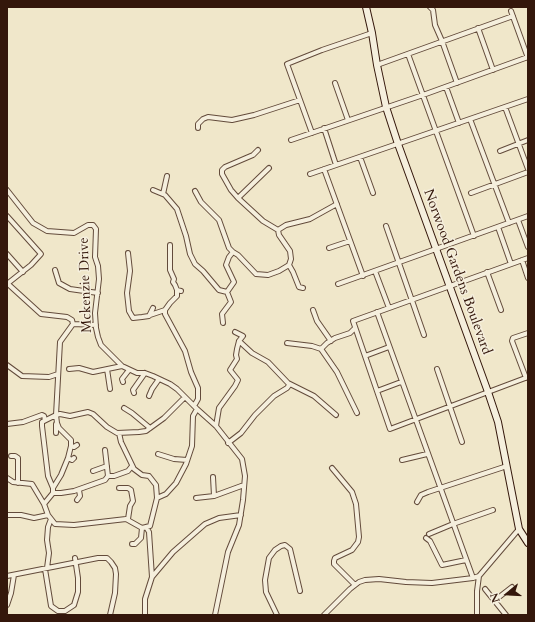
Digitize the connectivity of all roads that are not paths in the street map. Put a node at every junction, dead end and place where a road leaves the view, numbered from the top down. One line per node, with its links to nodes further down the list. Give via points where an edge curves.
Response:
1 (366, 7): 6 (street, Norwood Gardens Boulevard)
2 (430, 7): 7 (street)
3 (511, 11): 4 (street)
4 (513, 16): 5 (street); 9 (street)
5 (478, 28): 7 (street); 11 (street)
6 (372, 33): 10 (street, Norwood Gardens Boulevard); 17 (street, via 287,64)
7 (442, 41): 8 (street); 13 (street)
8 (408, 54): 10 (street); 15 (street)
9 (528, 57): 11 (street)
10 (377, 65): 18 (street, Norwood Gardens Boulevard)
11 (493, 70): 13 (street)
12 (335, 83): 21 (street)
13 (457, 83): 14 (street)
14 (446, 86): 15 (street); 22 (street)
15 (423, 95): 18 (street); 25 (street)
16 (528, 99): 19 (street)
17 (300, 100): 23 (street, via 232,120 208,117 198,124); 26 (street)
18 (386, 107): 21 (street); 29 (street, Norwood Gardens Boulevard)
19 (505, 107): 20 (street); 30 (street)
20 (470, 119): 22 (street); 40 (street)
21 (348, 120): 24 (street)
22 (459, 123): 25 (street)
23 (198, 128)
24 (324, 128): 26 (street); 34 (street)
25 (436, 131): 29 (street); 56 (street)
26 (312, 133): 27 (street)
27 (291, 140)
28 (528, 140): 30 (street)
29 (398, 144): 33 (street); 61 (street, Norwood Gardens Boulevard)
30 (518, 144): 32 (street); 37 (street)
31 (258, 150): 47 (street, via 222,170 227,184)
32 (500, 151)
33 (360, 157): 34 (street); 44 (street)
34 (336, 165): 36 (street)
35 (269, 168): 47 (street)
36 (324, 169): 38 (street); 48 (street)
37 (528, 170): 40 (street)
38 (310, 174)
39 (164, 177): 46 (street)
40 (494, 184): 45 (street); 52 (street)
41 (7, 190): 80 (street, Mckenzie Drive, via 33,223 47,232 74,233 93,225 96,229)
42 (153, 190): 46 (street)
43 (195, 191): 62 (street, via 201,202 219,220)
44 (373, 193)
45 (471, 193)
46 (163, 194): 81 (street, via 176,209 195,264 218,290)
47 (238, 198): 55 (street)
48 (337, 204): 55 (street, via 310,219 286,225); 57 (street)
49 (7, 216): 71 (street, via 41,254)
50 (528, 216): 51 (street)
51 (518, 220): 52 (street); 59 (street)
52 (509, 223): 54 (street)
53 (386, 226): 67 (street)
54 (498, 227): 56 (street); 68 (street)
55 (278, 230): 69 (street, via 290,251)
56 (474, 236): 61 (street)
57 (350, 241): 60 (street); 74 (street)
58 (170, 245): 85 (street, via 170,270 179,291)
59 (528, 247)
60 (329, 248)
61 (436, 250): 67 (street); 78 (street, Norwood Gardens Boulevard)
62 (233, 252): 69 (street, via 256,274 268,275); 81 (street, via 226,265 234,282)
63 (128, 253): 89 (street, via 129,311 133,318)
64 (7, 254): 71 (street)
65 (528, 258): 66 (street)
66 (522, 260): 68 (street); 75 (street)
67 (399, 263): 72 (street); 82 (street)
68 (511, 264): 73 (street)
69 (289, 265): 79 (street, via 299,287)
70 (55, 270): 80 (street, via 59,283 70,288)
71 (23, 272): 76 (street)
72 (375, 272): 74 (street); 84 (street)
73 (488, 272): 78 (street); 87 (street)
74 (363, 276): 77 (street)
75 (528, 278)
76 (8, 284): 91 (street, via 41,314 66,317 72,320)
77 (338, 284)
78 (450, 286): 82 (street); 118 (street, Norwood Gardens Boulevard)
79 (303, 288)
80 (98, 292): 92 (street, Mckenzie Drive)
81 (227, 292): 90 (street, via 231,302 222,314)
82 (411, 300): 84 (street); 96 (street)
83 (153, 308): 89 (street)
84 (389, 308): 88 (street)
85 (165, 310): 89 (street); 124 (street, via 198,388)
86 (313, 310): 98 (street, via 317,321)
87 (501, 310)
88 (377, 312): 93 (street, via 353,321); 100 (street)
89 (150, 315)
90 (223, 323)
91 (73, 324): 92 (street); 110 (street, via 60,342)
92 (96, 325): 104 (street, Mckenzie Drive, via 102,345)
93 (356, 328): 98 (street); 102 (street)
94 (236, 332): 97 (street, via 243,336)
95 (528, 333): 111 (street, via 512,340)
96 (424, 336)
97 (239, 341): 115 (street, via 252,353 268,362); 132 (street, via 237,359 230,370 238,380 219,408)
98 (331, 341): 101 (street)
99 (287, 343): 101 (street)
100 (389, 347): 102 (street); 114 (street)
101 (321, 349): 125 (street, via 337,372)
102 (365, 356): 117 (street)
103 (7, 365): 110 (street, via 22,376 49,377)
104 (122, 366): 106 (street); 108 (street, Mckenzie Drive)
105 (69, 369): 106 (street, via 79,368 94,372)
106 (107, 369): 116 (street)
107 (437, 369): 122 (street)
108 (129, 370): 109 (street, Mckenzie Drive); 113 (street, via 122,379)
109 (145, 373): 112 (street, Mckenzie Drive); 119 (street, via 133,390)
110 (58, 374): 126 (street)
111 (527, 378): 118 (street)
112 (159, 379): 120 (street); 121 (street, Mckenzie Drive, via 170,384)
113 (123, 382)
114 (401, 382): 117 (street); 128 (street)
115 (290, 384): 127 (street, via 314,396); 137 (street, via 274,396 241,433)
116 (110, 389)
117 (377, 391): 128 (street, via 390,429)
118 (488, 392): 122 (street); 150 (street, Norwood Gardens Boulevard, via 498,422)
119 (134, 393)
120 (149, 396)
121 (185, 397): 124 (street, Mckenzie Drive); 133 (street, via 172,412)
122 (450, 406): 128 (street); 136 (street)
123 (124, 408): 133 (street)
124 (196, 408): 132 (street, Mckenzie Drive); 146 (street, via 193,416 192,446)
125 (357, 412)
126 (56, 415): 129 (street); 130 (street); 135 (street, via 70,416 88,412)
127 (336, 415)
128 (415, 419): 142 (street)
129 (45, 420): 131 (street, via 42,415 23,422); 160 (street, via 42,422 44,452)
130 (56, 423): 134 (street); 139 (street, via 70,438)
131 (7, 424)
132 (216, 426): 137 (street, Mckenzie Drive)
133 (150, 428): 135 (street, via 146,431)
134 (56, 433)
135 (119, 433): 149 (street)
136 (462, 442)
137 (228, 443): 157 (street, Mckenzie Drive, via 242,460 246,476)
138 (77, 445): 139 (street)
139 (71, 446): 144 (street)
140 (105, 450): 148 (street)
141 (158, 454): 146 (street)
142 (428, 454): 147 (street); 159 (street)
143 (11, 456): 156 (street, via 18,458)
144 (68, 458): 145 (street); 160 (street)
145 (74, 458)
146 (187, 460): 163 (street, via 176,482 166,494)
147 (402, 460)
148 (107, 466): 152 (street); 153 (street)
149 (132, 466): 153 (street, via 128,471); 163 (street, via 154,482)
150 (507, 466): 159 (street); 175 (street, Norwood Gardens Boulevard)
151 (332, 468): 188 (street, via 352,492 356,504 358,542 352,550 335,558 334,561)
152 (93, 471)
153 (108, 476): 161 (street, via 105,480)
154 (213, 477): 162 (street)
155 (7, 478): 156 (street)
156 (18, 483): 167 (street, via 32,484)
157 (244, 486): 162 (street); 170 (street, Mckenzie Drive)
158 (119, 488): 172 (street, via 131,490 133,501)
159 (440, 488): 166 (street, via 421,495); 173 (street)
160 (53, 490): 161 (street, via 61,493); 167 (street)
161 (79, 490): 165 (street, via 80,496)
162 (214, 496): 164 (street)
163 (157, 498): 174 (street, via 150,526)
164 (196, 498)
165 (77, 500)
166 (417, 502)
167 (44, 504): 171 (street)
168 (492, 510): 173 (street)
169 (7, 515): 171 (street)
170 (241, 515): 186 (street, via 220,518 205,524 173,552); 196 (street, Mckenzie Drive, via 228,552)
171 (50, 517): 172 (street, via 55,524 68,525 85,521); 182 (street)
172 (128, 520): 174 (street)
173 (453, 524): 181 (street); 181 (street, via 428,536 442,564)
174 (144, 528): 177 (street, via 142,538); 186 (street, via 149,532)
175 (519, 529): 176 (street, Norwood Gardens Boulevard); 185 (street)
176 (528, 543)
177 (132, 544)
178 (107, 553): 179 (street)
179 (107, 558): 180 (street); 194 (street, via 115,568 116,574)
180 (76, 560): 182 (street); 182 (street, via 78,592 74,605 65,611 58,611 52,606)
181 (466, 560): 187 (street)
182 (46, 568): 183 (street)
183 (14, 575): 184 (street); 193 (street)
184 (7, 576)
185 (479, 576): 187 (street); 199 (street)
186 (152, 577): 195 (street, via 145,599)
187 (473, 578): 188 (street, via 422,584 379,579 365,580)
188 (355, 585): 198 (street)
189 (512, 586): 192 (street)
190 (485, 589): 192 (street)
191 (300, 591): 197 (street, via 290,549 285,545 281,546 269,558 265,580 266,592)
192 (494, 601): 200 (street)
193 (7, 605)
194 (110, 615)
195 (145, 615)
196 (216, 615)
197 (276, 615)
198 (324, 615)
199 (477, 615)
200 (506, 615)

